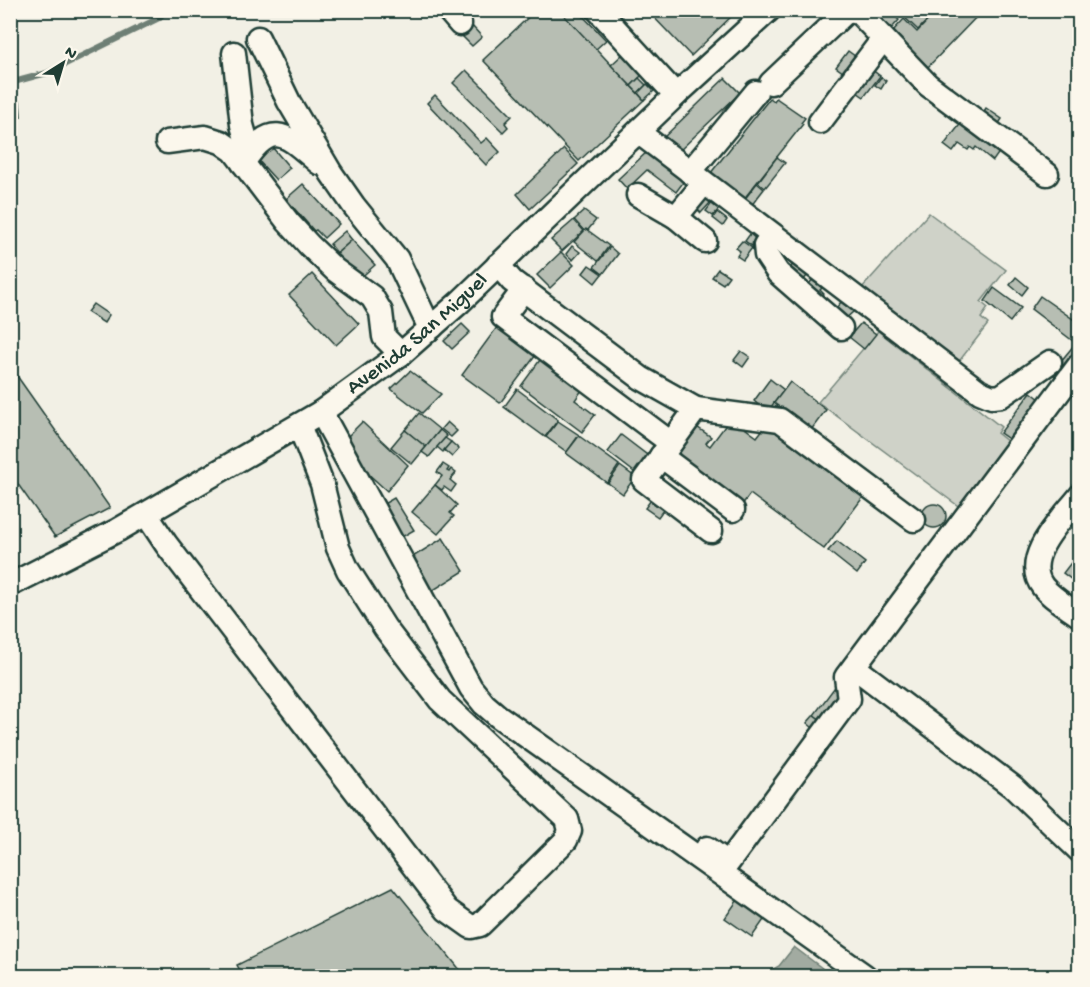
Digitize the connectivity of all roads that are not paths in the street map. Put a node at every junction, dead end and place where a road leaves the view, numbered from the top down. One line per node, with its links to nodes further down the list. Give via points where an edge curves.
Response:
1 (598, 10): 8 (street)
2 (769, 10): 8 (street, Avenida San Miguel)
3 (848, 10): 15 (street, via 764,87)
4 (856, 10): 6 (street)
5 (258, 38): 13 (street, via 289,102)
6 (883, 39): 9 (street); 14 (street, via 928,85)
7 (234, 53): 12 (street)
8 (676, 95): 10 (street, Avenida San Miguel)
9 (820, 122)
10 (638, 132): 15 (street); 20 (street, Avenida San Miguel)
11 (167, 142): 12 (street, via 205,137)
12 (247, 158): 13 (street, via 263,139 276,134 288,137); 24 (street, via 288,222 335,270 372,297 381,312 384,337)
13 (331, 173): 22 (street, via 397,259)
14 (1047, 174)
15 (697, 177): 17 (street); 18 (street)
16 (638, 195): 17 (street)
17 (676, 218): 19 (street)
18 (772, 235): 23 (street, via 765,245 771,264); 25 (street, via 980,392 1001,396)
19 (705, 241)
20 (498, 265): 21 (street); 22 (street, Avenida San Miguel)
21 (524, 289): 27 (street, via 641,378); 30 (street, via 503,317)
22 (432, 327): 24 (street, Avenida San Miguel)
23 (841, 328)
24 (401, 354): 28 (street, Avenida San Miguel)
25 (1050, 362)
26 (1080, 364): 38 (street)
27 (696, 410): 30 (street); 34 (street, via 780,420)
28 (321, 412): 29 (street, Avenida San Miguel); 40 (street, via 471,688 484,704)
29 (299, 425): 33 (street, Avenida San Miguel); 33 (street, via 322,484 343,559 385,628 440,700 567,819 570,831 566,840 480,926 471,927 447,910)
30 (666, 450): 32 (street); 35 (street, via 644,480)
31 (1080, 496): 37 (street, via 1042,545 1035,566 1042,586)
32 (733, 510)
33 (146, 514): 36 (street, Avenida San Miguel)
34 (914, 520)
35 (711, 531)
36 (10, 585)
37 (1080, 616)
38 (854, 667): 39 (street, via 1012,787); 40 (street, via 846,677 849,699 728,863 707,848)
39 (1080, 851)
40 (699, 859): 41 (street)
41 (865, 976)

